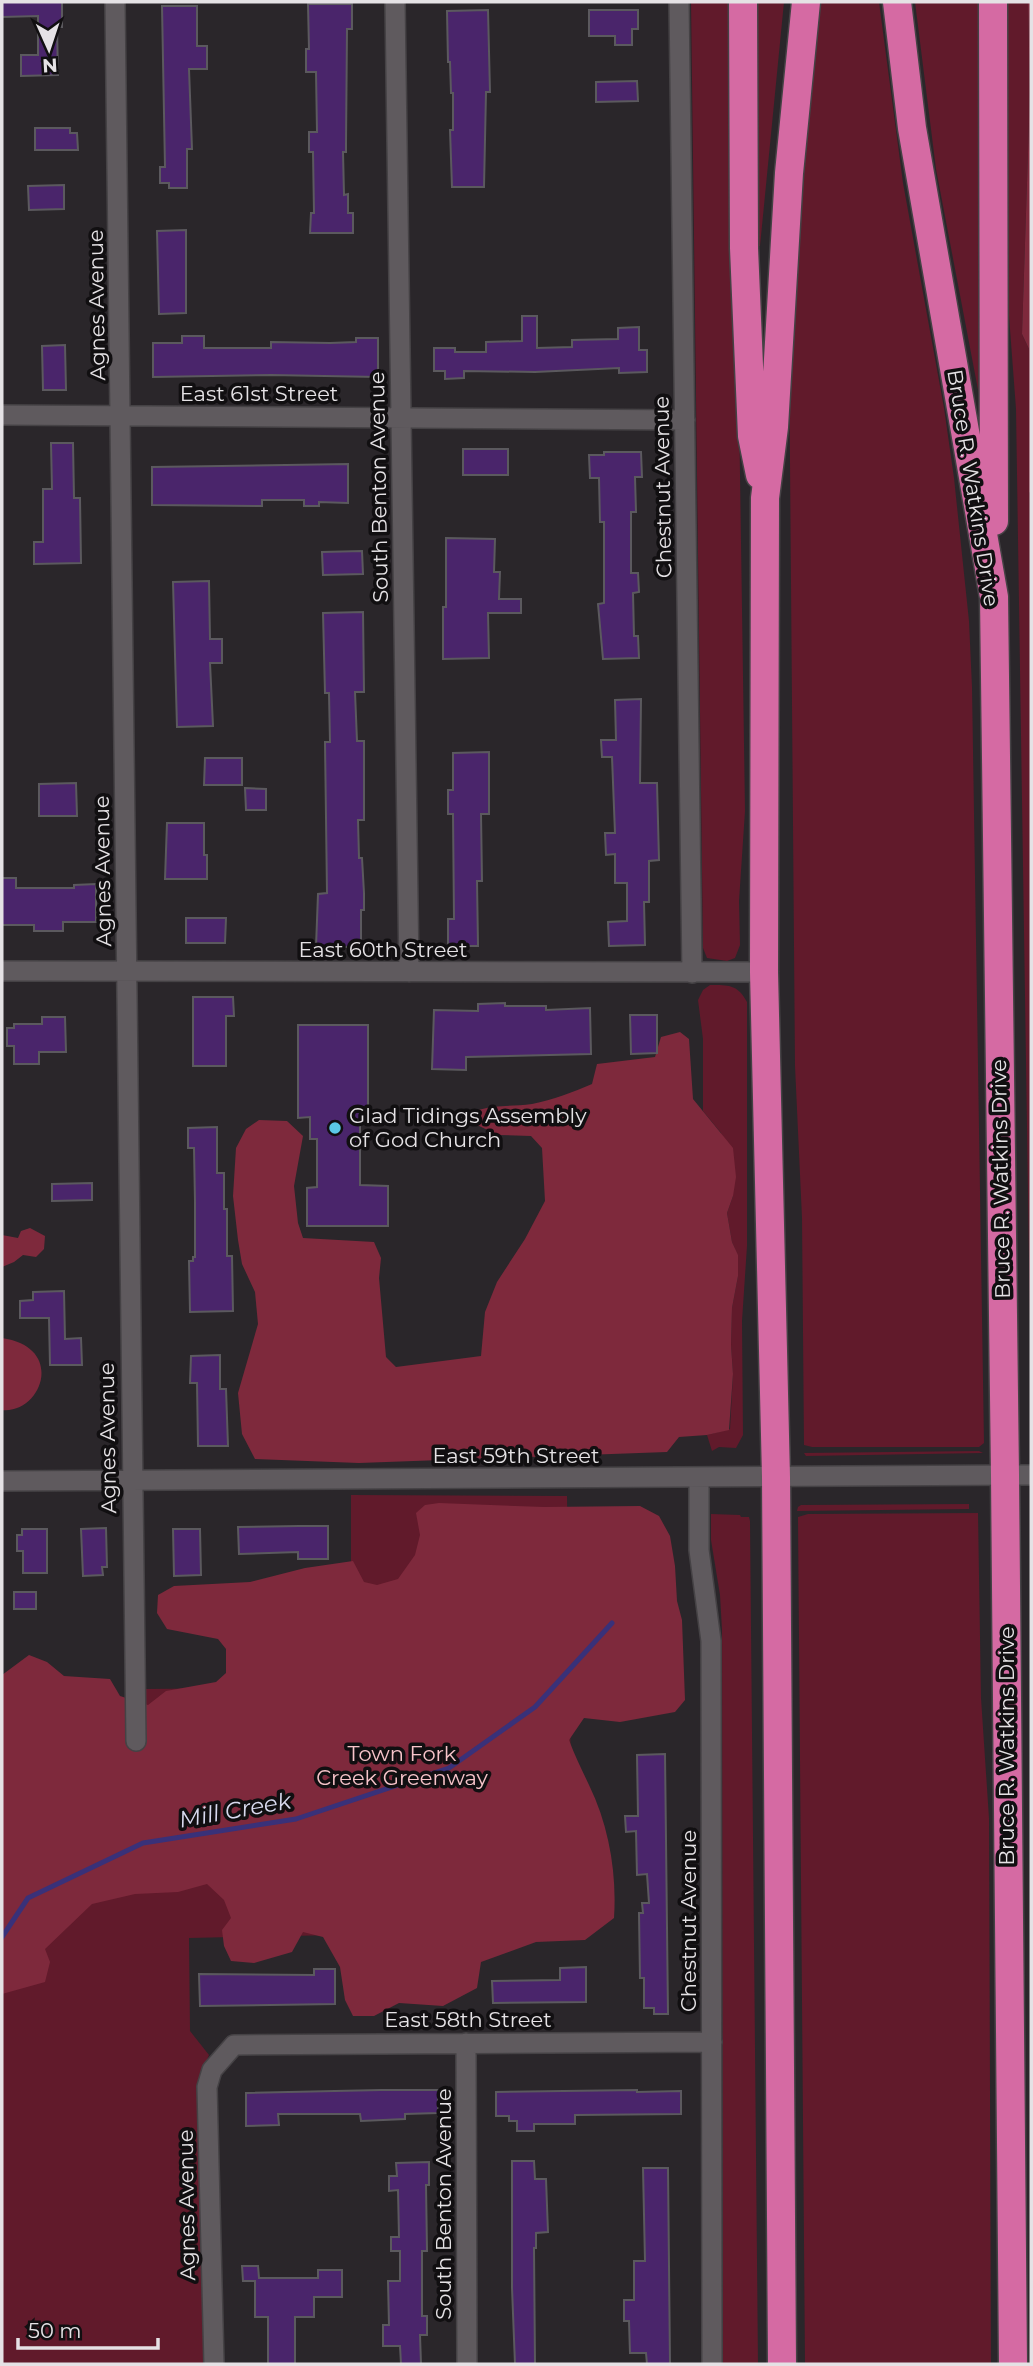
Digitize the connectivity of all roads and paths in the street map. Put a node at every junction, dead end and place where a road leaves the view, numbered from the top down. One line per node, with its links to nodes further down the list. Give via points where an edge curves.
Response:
1 (115, 2): 9 (street, Agnes Avenue)
2 (395, 2): 10 (street, South Benton Avenue)
3 (679, 2): 11 (street, Chestnut Avenue)
4 (743, 2): 12 (highway, via 744,248 752,436)
5 (806, 2): 12 (highway)
6 (897, 2): 13 (highway, Bruce R. Watkins Drive, via 912,128)
7 (993, 2): 13 (highway)
8 (2, 415): 9 (street, East 61st Street)
9 (122, 416): 10 (street, East 61st Street); 15 (street, Agnes Avenue)
10 (401, 418): 11 (street, East 61st Street); 16 (street, South Benton Avenue)
11 (685, 420): 17 (street, Chestnut Avenue)
12 (765, 498): 18 (highway)
13 (994, 597): 19 (highway, Bruce R. Watkins Drive)
14 (2, 971): 15 (street, East 60th Street)
15 (127, 971): 16 (street, East 60th Street); 22 (street, Agnes Avenue)
16 (408, 972): 17 (street, East 60th Street)
17 (692, 972): 18 (street, East 60th Street)
18 (764, 972): 20 (highway)
19 (1018, 1475): 20 (street, East 59th Street); 32 (highway, Bruce R. Watkins Drive)
20 (776, 1477): 21 (street, East 59th Street); 31 (highway)
21 (699, 1478): 22 (street, East 59th Street); 25 (street, Chestnut Avenue, via 699,1550 710,1641)
22 (131, 1480): 23 (street, East 59th Street); 24 (street, Agnes Avenue)
23 (2, 1481)
24 (136, 1741)
25 (712, 2042): 26 (street, East 58th Street); 30 (street, Chestnut Avenue)
26 (466, 2043): 27 (street, East 58th Street, via 234,2045); 29 (street, South Benton Avenue)
27 (228, 2052): 28 (street, Agnes Avenue, via 212,2070 207,2087)
28 (214, 2364)
29 (467, 2364)
30 (712, 2364)
31 (782, 2364)
32 (1013, 2364)

